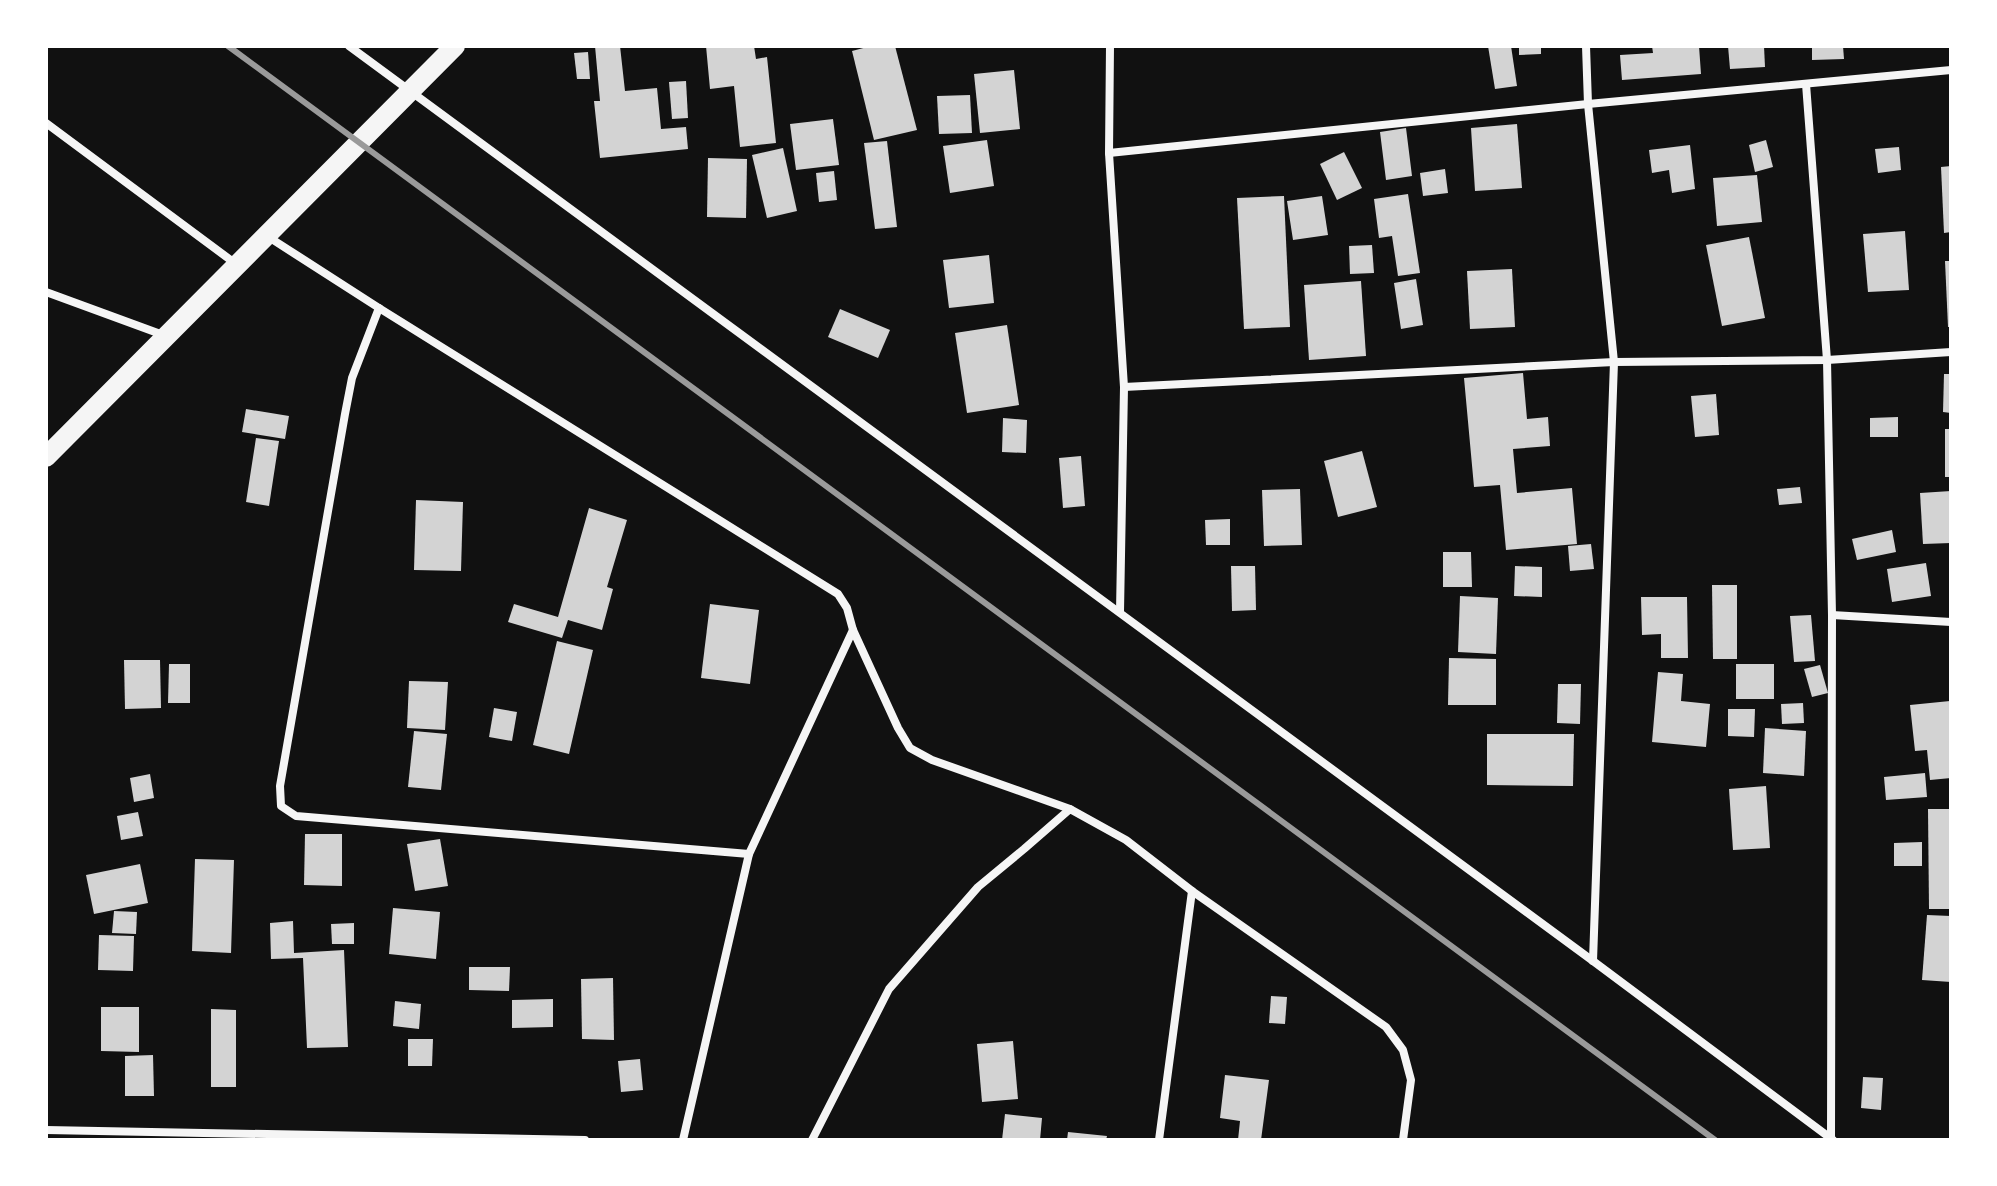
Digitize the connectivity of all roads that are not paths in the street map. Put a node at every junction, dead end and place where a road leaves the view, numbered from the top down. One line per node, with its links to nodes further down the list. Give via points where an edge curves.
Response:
1 (349, 46): 7 (street)
2 (455, 46): 7 (main road)
3 (1110, 46): 10 (street)
4 (1586, 46): 8 (street)
5 (1951, 70): 6 (street)
6 (1806, 84): 8 (street); 17 (street)
7 (409, 91): 11 (main road); 21 (street)
8 (1588, 104): 10 (street); 18 (street)
9 (46, 123): 12 (street)
10 (1109, 153): 19 (street)
11 (267, 235): 12 (main road); 14 (street)
12 (237, 265): 15 (main road)
13 (46, 292): 15 (street)
14 (379, 308): 24 (street, via 838,594); 26 (street, via 352,378 280,786 281,806 296,816)
15 (167, 336): 20 (main road)
16 (1951, 352): 17 (street)
17 (1827, 360): 18 (street); 22 (street)
18 (1614, 362): 19 (street); 28 (street)
19 (1124, 387): 21 (street)
20 (46, 457)
21 (1120, 612): 28 (street)
22 (1832, 615): 23 (street); 30 (street)
23 (1951, 622)
24 (853, 630): 25 (street, via 910,748); 26 (street)
25 (1070, 809): 27 (street, via 1126,840); 33 (street, via 978,887 889,989)
26 (749, 854): 32 (street)
27 (1192, 891): 34 (street); 35 (street, via 1386,1027 1403,1050 1411,1080)
28 (1593, 961): 30 (street)
29 (46, 1130): 31 (street)
30 (1832, 1139)
31 (585, 1140)
32 (683, 1140)
33 (812, 1140)
34 (1159, 1140)
35 (1403, 1140)

